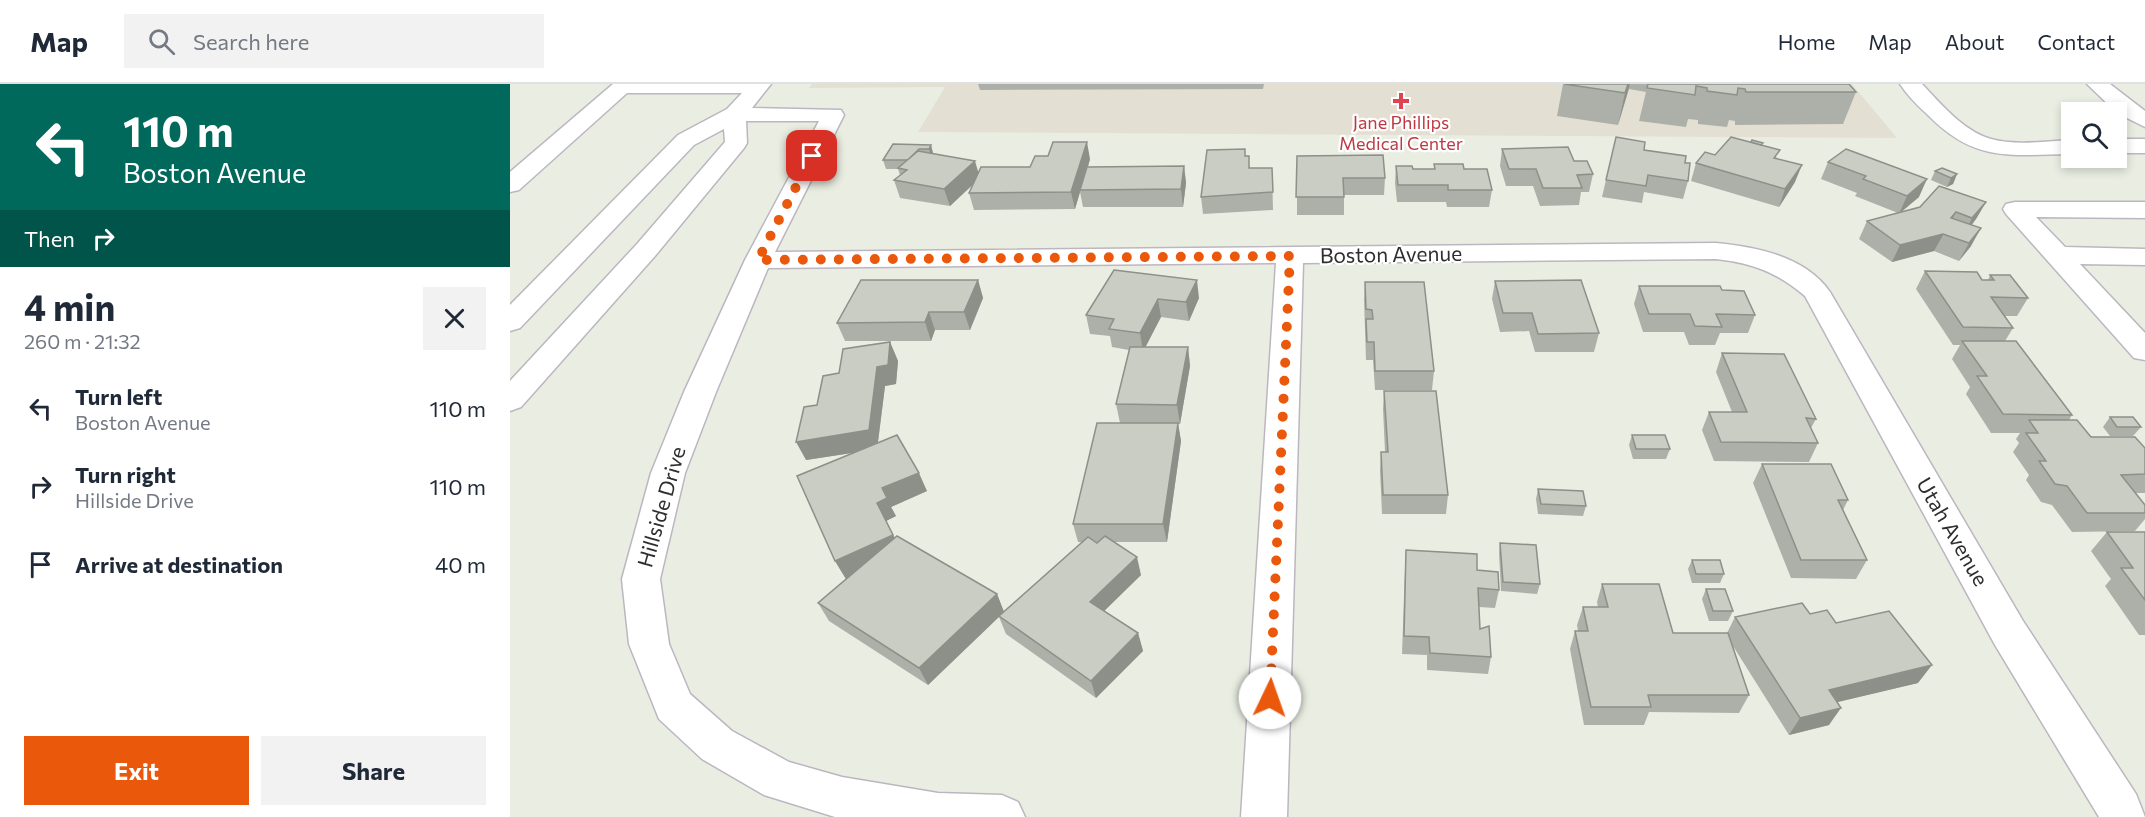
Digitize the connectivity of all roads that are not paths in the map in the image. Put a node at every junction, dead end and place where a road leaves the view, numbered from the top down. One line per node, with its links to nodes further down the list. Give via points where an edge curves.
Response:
1 (1910, 84): 9 (street, via 1952,125 1978,142 1993,146)
2 (2097, 84): 6 (street)
3 (623, 86): 4 (street); 10 (street)
4 (759, 86): 5 (street)
5 (735, 114): 15 (street, Hillside Drive, via 833,115); 17 (street, via 686,140); 19 (street, via 736,143 646,250)
6 (2145, 120)
7 (2127, 146): 8 (street)
8 (2145, 146)
9 (2061, 147)
10 (510, 185)
11 (2145, 210): 12 (street, via 2015,209)
12 (2055, 255): 14 (street); 18 (street)
13 (1290, 256): 15 (street, Boston Avenue); 16 (street, Boston Avenue, via 1716,251); 21 (street)
14 (2145, 257)
15 (758, 260): 20 (street, Hillside Drive, via 669,473 641,579 649,644 674,706 717,745 780,780 842,798 938,814)
16 (1771, 260): 22 (street, Utah Avenue, via 1796,273 1816,292 2009,633)
17 (510, 322)
18 (2145, 351)
19 (510, 400)
20 (1002, 817)
21 (1264, 817)
22 (2122, 817)

